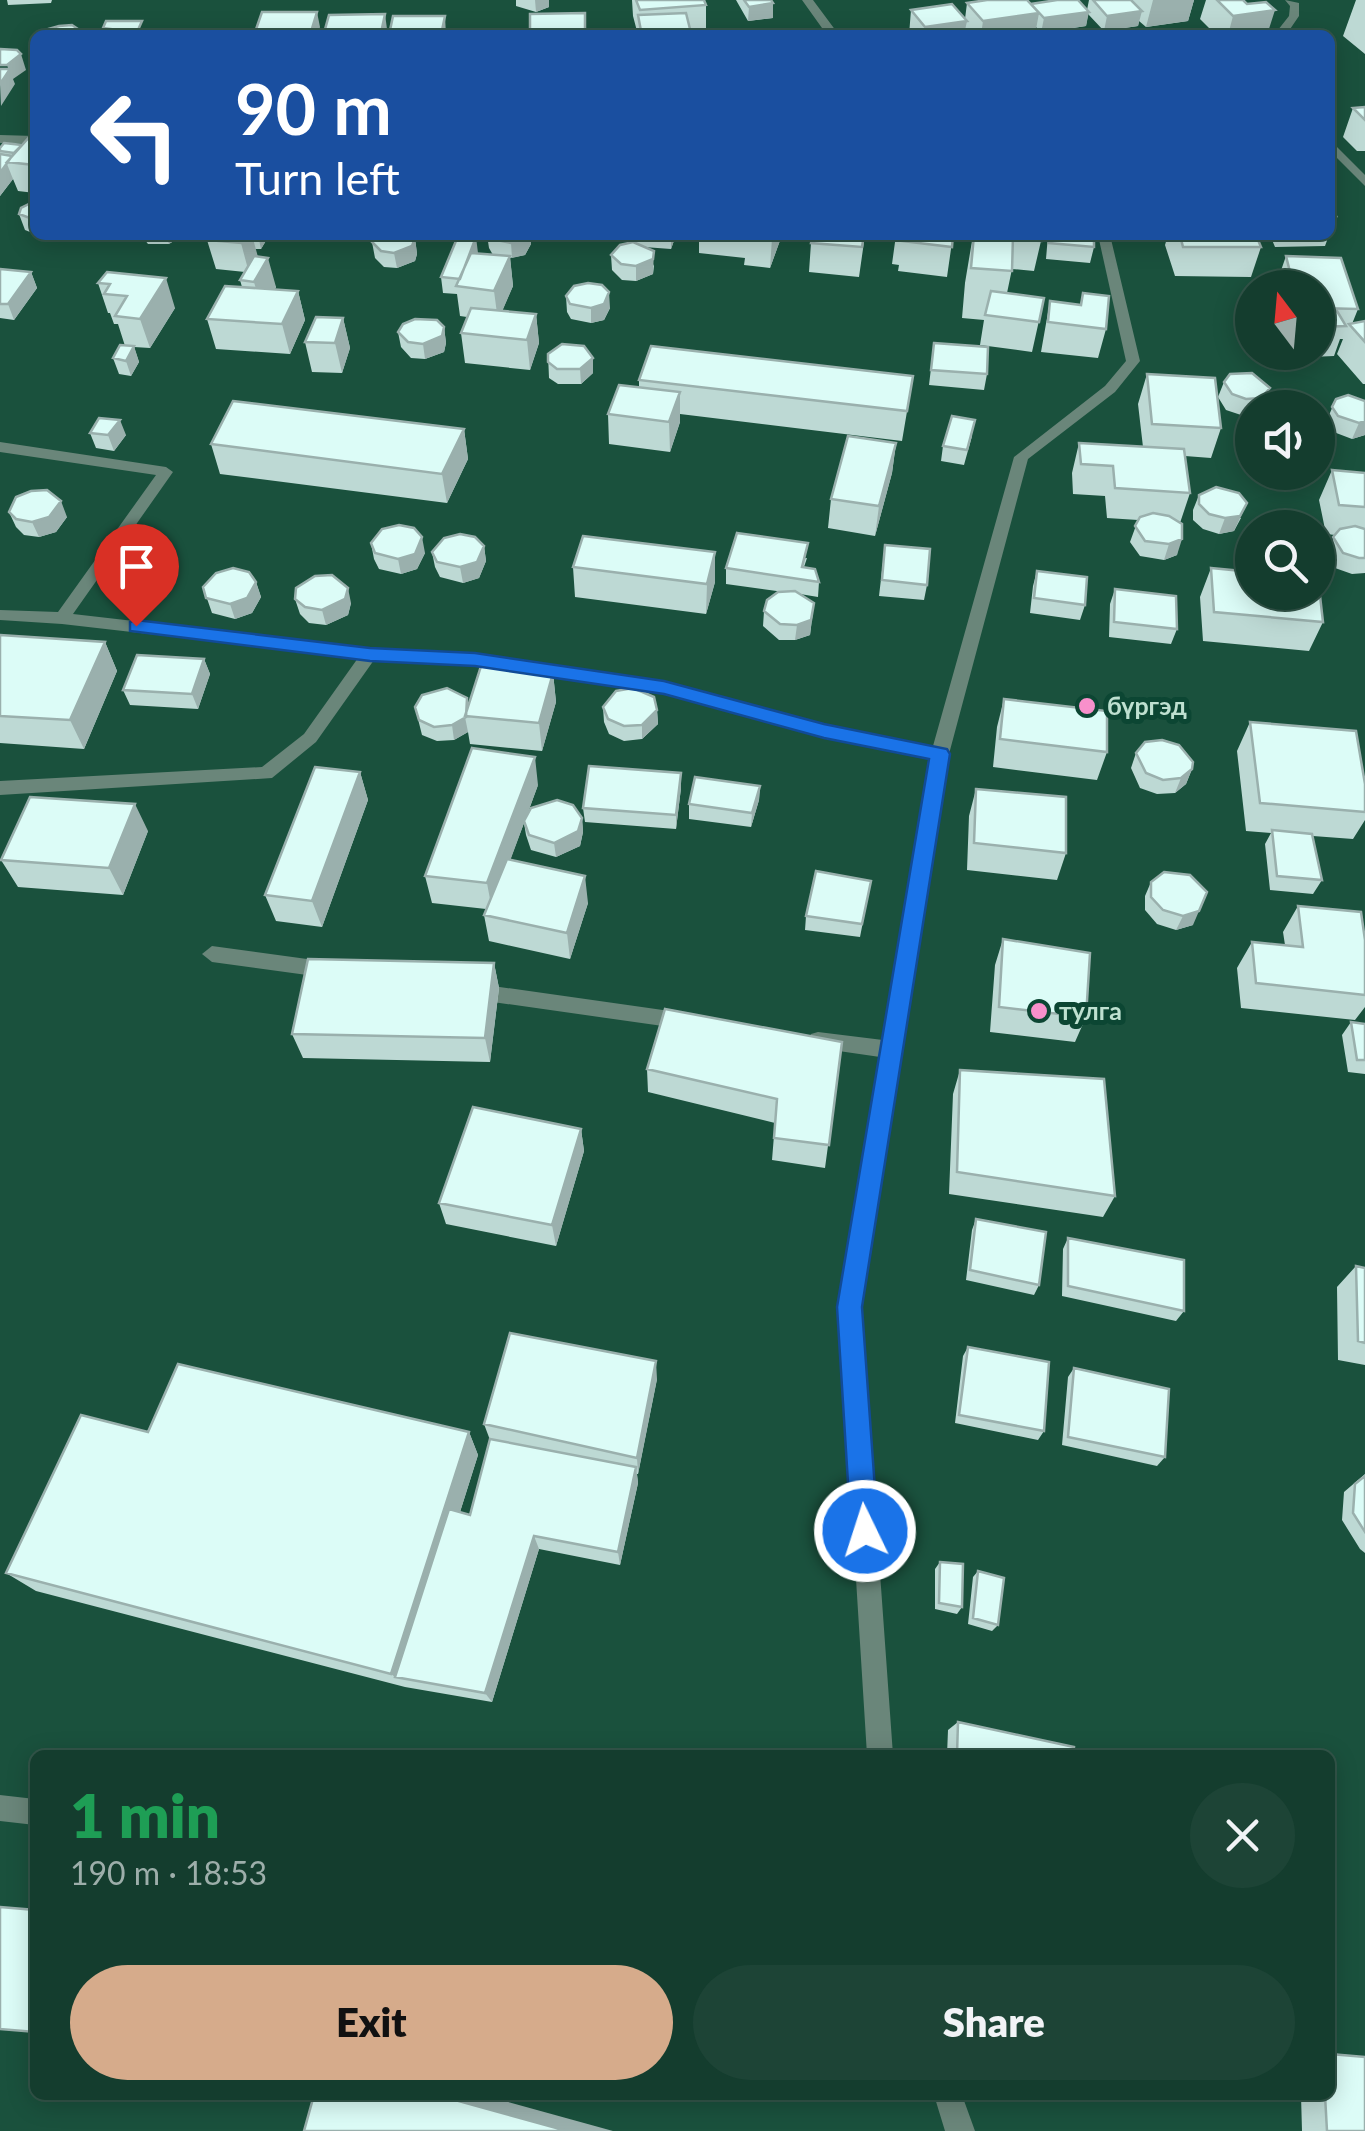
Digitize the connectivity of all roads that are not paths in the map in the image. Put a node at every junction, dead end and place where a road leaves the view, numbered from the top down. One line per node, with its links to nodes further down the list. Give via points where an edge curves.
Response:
1 (806, 0): 3 (street)
2 (1290, 0): 4 (street, via 1294,16)
3 (829, 30)
4 (1284, 30)
5 (0, 139): 6 (street)
6 (30, 140)
7 (1335, 151): 8 (street)
8 (1365, 182)
9 (1105, 240): 14 (street, via 1133,361 1110,389 1021,457)
10 (0, 447): 12 (street, via 166,472)
11 (0, 615): 12 (street)
12 (62, 618): 13 (street)
13 (370, 654): 14 (street, via 475,660 664,687 824,731); 15 (street, via 310,738 266,774)
14 (940, 754): 21 (street)
15 (0, 788)
16 (212, 954): 17 (street)
17 (348, 973)
18 (445, 987): 19 (street)
19 (716, 1025)
20 (794, 1036): 21 (street)
21 (891, 1050): 22 (street, via 850,1307)
22 (880, 1750)
23 (0, 1808): 24 (street)
24 (30, 1811)
25 (950, 2100): 26 (street)
26 (960, 2131)

